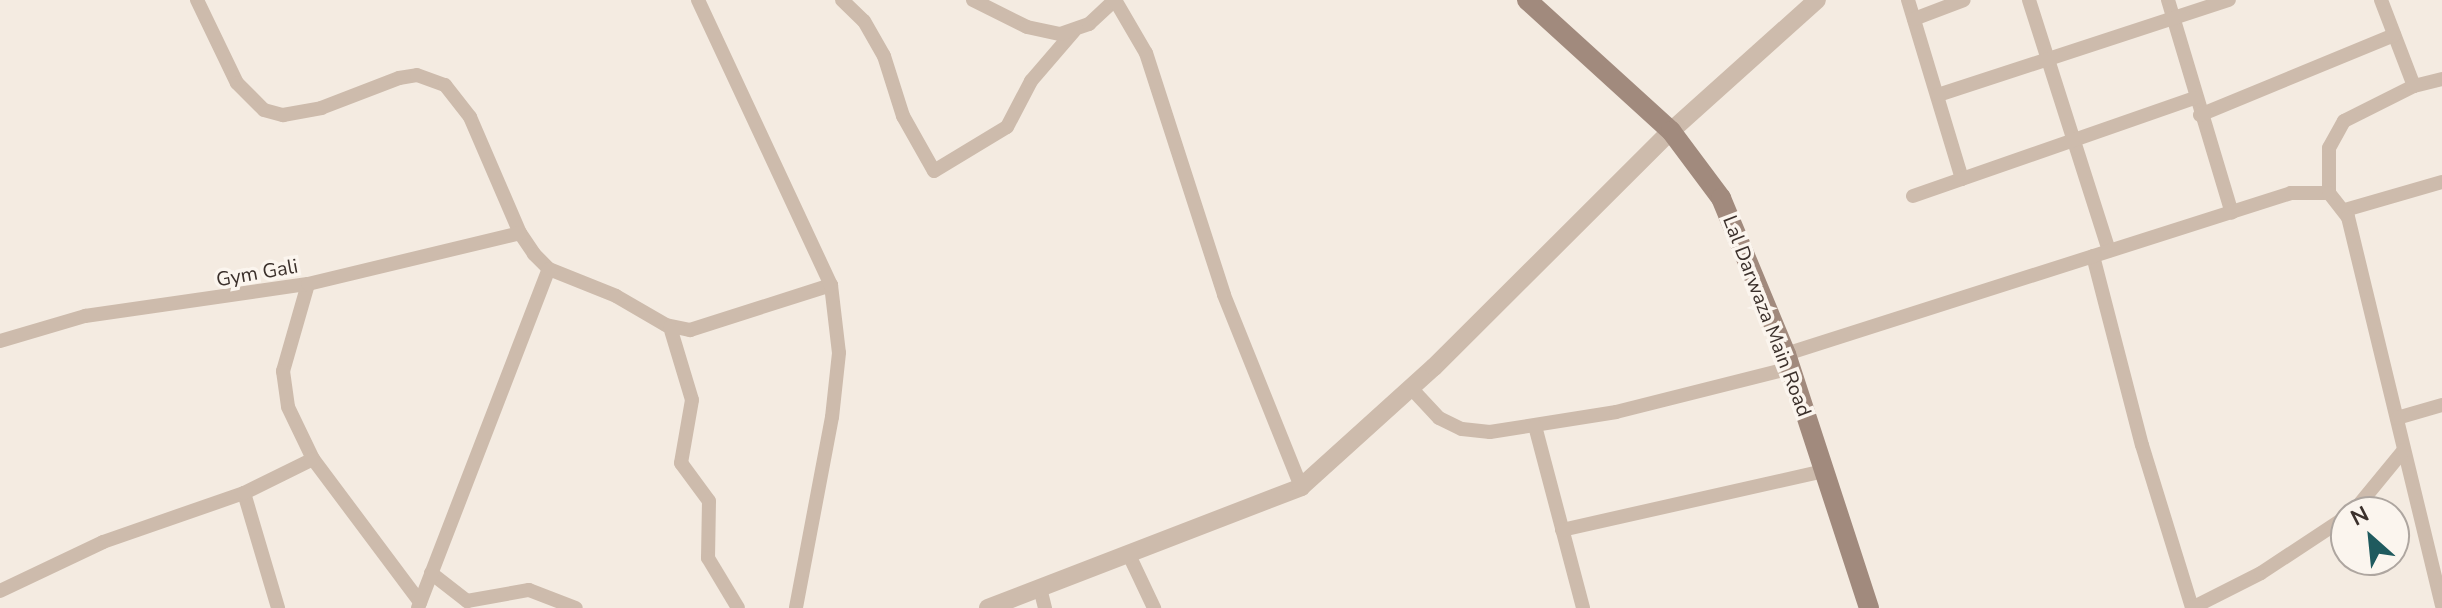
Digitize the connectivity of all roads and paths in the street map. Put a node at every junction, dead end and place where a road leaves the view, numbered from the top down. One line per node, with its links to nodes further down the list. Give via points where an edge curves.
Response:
1 (197, 0): 34 (street, via 237,83 264,110 283,115 321,108 417,75 445,85 470,117)
2 (698, 0): 15 (street)
3 (714, 0): 15 (street)
4 (842, 0): 18 (street, via 874,36 903,116 937,172 1007,127 1031,81)
5 (973, 0): 18 (street, via 1045,34)
6 (1115, 0): 18 (street); 50 (street, via 1146,53 1224,295)
7 (1527, 0): 26 (main road, Lal Darwaza Main Road)
8 (1817, 0): 26 (street)
9 (1908, 0): 17 (street)
10 (1964, 0): 17 (street)
11 (2029, 0): 20 (street)
12 (2168, 0): 16 (street)
13 (2229, 0): 16 (street)
14 (2381, 0): 19 (street)
15 (706, 18): 39 (street)
16 (2173, 18): 20 (street); 24 (street)
17 (1914, 19): 23 (street)
18 (1074, 31)
19 (2394, 35): 22 (street); 25 (street)
20 (2048, 58): 23 (street); 27 (street)
21 (2442, 79): 22 (street)
22 (2414, 86): 30 (street, via 2374,103 2334,131)
23 (1938, 95): 28 (street)
24 (2194, 98): 25 (street); 27 (street)
25 (2200, 115): 33 (street)
26 (1671, 131): 42 (main road, Lal Darwaza Main Road, via 1721,198); 43 (street)
27 (2075, 140): 28 (street); 35 (street)
28 (1962, 179): 31 (street)
29 (2442, 182): 32 (street)
30 (2329, 193): 32 (street); 33 (street, via 2291,193)
31 (1913, 196)
32 (2345, 210): 45 (street)
33 (2232, 213): 35 (street)
34 (520, 233): 37 (street); 38 (street, Gym Gali)
35 (2109, 251): 36 (street)
36 (2093, 256): 42 (street); 53 (street, via 2142,445 2192,608 2261,573)
37 (549, 269): 40 (street, via 616,296); 56 (street)
38 (308, 284): 41 (street, Gym Gali, via 85,316); 48 (street, via 287,345 283,385)
39 (831, 285): 40 (street, via 690,330); 65 (street, via 839,353)
40 (670, 327): 64 (street, via 692,400 681,463 709,501 708,558)
41 (0, 341)
42 (1789, 361): 46 (street, via 1661,402); 49 (main road, Lal Darwaza Main Road)
43 (1411, 388): 46 (street, via 1439,418 1462,429); 50 (street)
44 (2442, 405): 45 (street)
45 (2397, 418): 47 (street)
46 (1535, 426): 54 (street)
47 (2404, 450): 52 (street); 61 (street)
48 (313, 459): 51 (street); 60 (street)
49 (1824, 471): 54 (street); 70 (main road, Lal Darwaza Main Road)
50 (1301, 487): 55 (street)
51 (244, 493): 58 (street, via 103,542); 62 (street)
52 (2366, 496)
53 (2330, 528)
54 (1562, 530): 59 (street)
55 (1129, 555): 57 (street); 68 (street)
56 (431, 573): 60 (street); 63 (street, via 467,601 529,590)
57 (1040, 588): 66 (street); 67 (street)
58 (0, 591)
59 (1582, 604): 69 (street)
60 (419, 605)
61 (2442, 605)
62 (278, 608)
63 (576, 608)
64 (738, 608)
65 (796, 608)
66 (988, 608)
67 (1045, 608)
68 (1154, 608)
69 (1567, 608)
70 (1869, 608)

